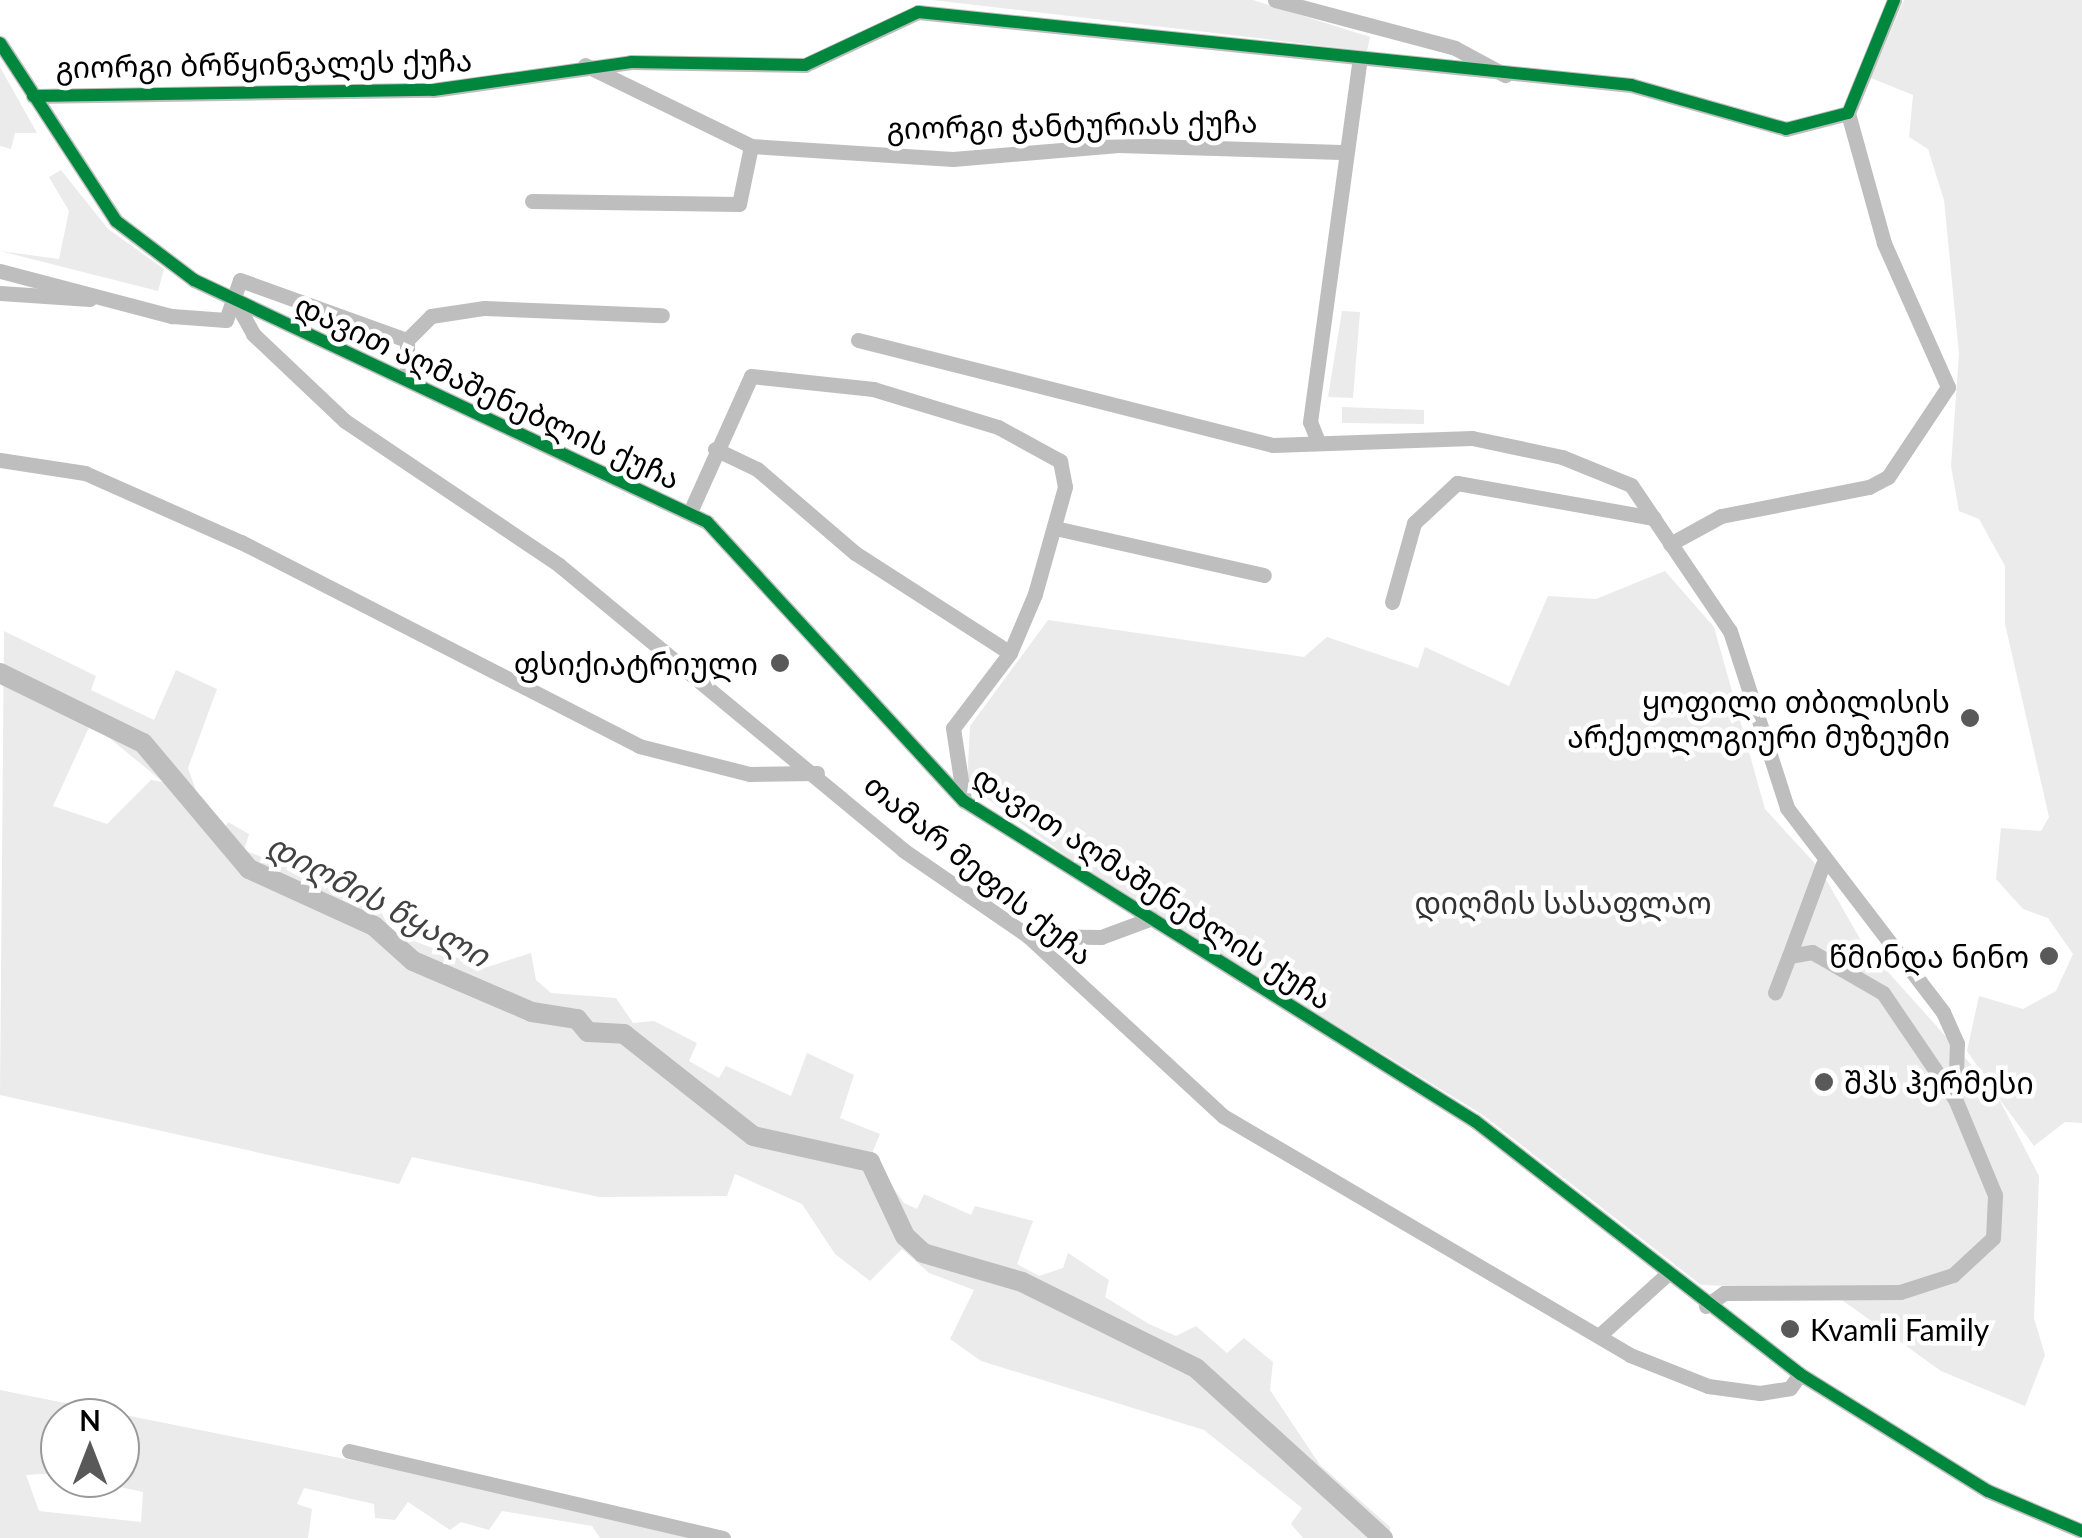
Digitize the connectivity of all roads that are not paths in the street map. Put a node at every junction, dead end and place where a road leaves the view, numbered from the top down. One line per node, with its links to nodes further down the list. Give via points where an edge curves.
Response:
1 (1274, 0): 6 (street, via 1455,48)
2 (1894, 0): 8 (street)
3 (0, 43): 7 (street, დავით აღმაშენებლის ქუჩა)
4 (1360, 58): 5 (street, გიორგი ბრწყინვალეს ქუჩა, via 918,12 805,66); 6 (street, გიორგი ბრწყინვალეს ქუჩა); 10 (street)
5 (583, 64): 7 (street, გიორგი ბრწყინვალეს ქუჩა, via 433,90); 9 (street, გიორგი ჭანტურიას ქუჩა)
6 (1508, 77): 8 (street, გიორგი ბრწყინვალეს ქუჩა, via 1631,85 1786,129)
7 (33, 96): 16 (street, დავით აღმაშენებლის ქუჩა, via 116,222)
8 (1848, 114): 28 (street, via 1884,243 1948,387 1888,476 1870,487 1721,516)
9 (751, 146): 10 (street, გიორგი ჭანტურიას ქუჩა, via 952,158 1118,145); 11 (street, via 739,204)
10 (1341, 152): 22 (street, via 1310,422)
11 (532, 202)
12 (0, 271): 15 (street)
13 (0, 293): 14 (street)
14 (60, 299): 15 (street); 17 (street)
15 (112, 299): 16 (street, via 226,320)
16 (234, 300): 19 (street, via 240,280); 21 (street, დავით აღმაშენებლის ქუჩა); 32 (street, თამარ მეფის ქუჩა, via 253,334 346,421 559,565)
17 (0, 301)
18 (662, 315): 19 (street, via 484,308 431,316)
19 (407, 340): 21 (street)
20 (858, 340): 22 (street, via 1274,445)
21 (407, 377): 25 (street, დავით აღმაშენებლის ქუჩა)
22 (1317, 438): 26 (street, via 1519,446 1631,484)
23 (715, 449): 25 (street); 27 (street, via 747,377 873,390 998,426 1060,460 1066,487); 31 (street, via 757,469 856,553)
24 (0, 460): 32 (street, via 85,472 241,542 639,746 750,774)
25 (690, 512): 33 (street, დავით აღმაშენებლის ქუჩა, via 736,546)
26 (1654, 518): 28 (street); 30 (street, via 1457,483 1414,523)
27 (1055, 528): 29 (street); 31 (street)
28 (1670, 544): 34 (street, via 1730,631 1787,808)
29 (1264, 575)
30 (1392, 602)
31 (1010, 653): 33 (street, via 953,728)
32 (818, 773): 36 (street, თამარ მეფის ქუჩა, via 904,850)
33 (964, 801): 35 (street, დავით აღმაშენებლის ქუჩა)
34 (1823, 864): 37 (street); 39 (street, via 1942,1012 1957,1043)
35 (1152, 918): 36 (street, via 1101,936); 40 (street, დავით აღმაშენებლის ქუჩა, via 1475,1121)
36 (1028, 936): 42 (street, თამარ მეფის ქუჩა, via 1223,1116)
37 (1790, 956): 38 (street); 39 (street, via 1812,952 1883,993)
38 (1775, 992)
39 (1955, 1100): 41 (street, via 1994,1195 1993,1238 1979,1260 1900,1292 1724,1294)
40 (1665, 1276): 41 (street, დავით აღმაშენებლის ქუჩა); 42 (street)
41 (1706, 1306): 43 (street, დავით აღმაშენებლის ქუჩა)
42 (1602, 1332): 43 (street, თამარ მეფის ქუჩა, via 1630,1355 1708,1386 1776,1394)
43 (1800, 1374): 45 (street, დავით აღმაშენებლის ქუჩა, via 1938,1462)
44 (349, 1451): 48 (street)
45 (2056, 1521): 46 (street, დავით აღმაშენებლის ქუჩა); 47 (street, დავით აღმაშენებლის ქუჩა)
46 (2082, 1521)
47 (2082, 1531)
48 (722, 1538)

